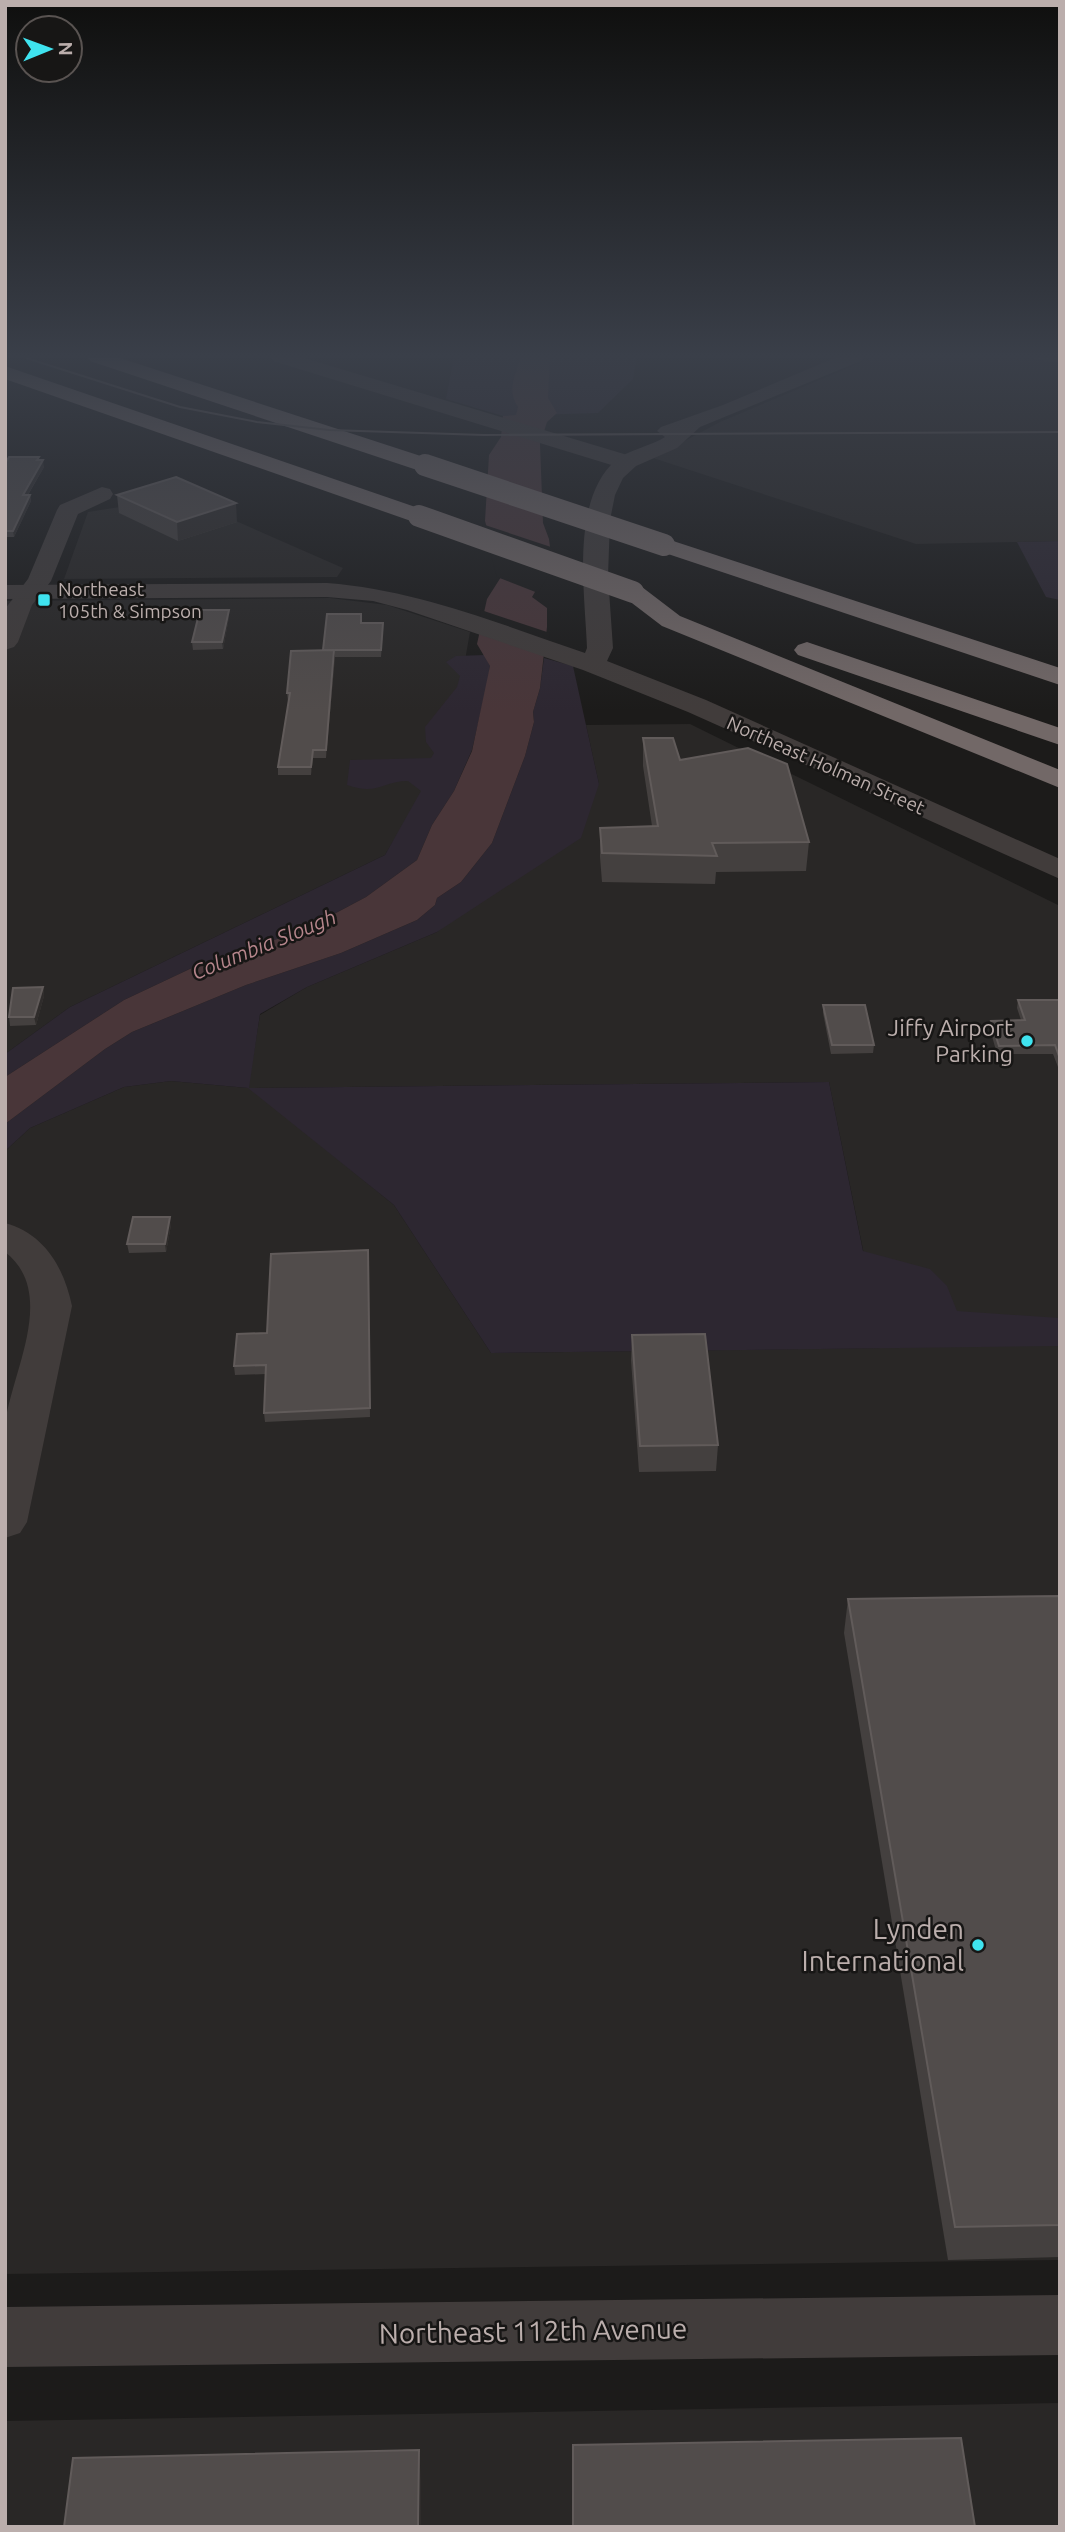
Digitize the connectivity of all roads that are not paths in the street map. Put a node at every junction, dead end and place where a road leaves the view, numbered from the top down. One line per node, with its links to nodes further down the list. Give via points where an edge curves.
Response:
1 (302, 475): 7 (highway, bridge, via 633,592)
2 (455, 475): 5 (highway, bridge)
3 (614, 475): 10 (street, via 600,500 600,648)
4 (102, 494): 6 (street, via 68,510 39,581)
5 (794, 588): 9 (highway); 11 (highway)
6 (18, 592): 8 (street, via 20,603); 10 (street, Northeast Holman Street, via 352,592 415,604)
7 (670, 612): 12 (highway); 13 (highway)
8 (5, 642)
9 (1060, 657)
10 (592, 664): 14 (street, Northeast Holman Street)
11 (1060, 677)
12 (1060, 737)
13 (1060, 780)
14 (1060, 870)
15 (5, 1235): 16 (street, via 31,1251 47,1276 52,1306)
16 (5, 1522)
17 (1060, 2325): 18 (street, Northeast 112th Avenue)
18 (5, 2337)

